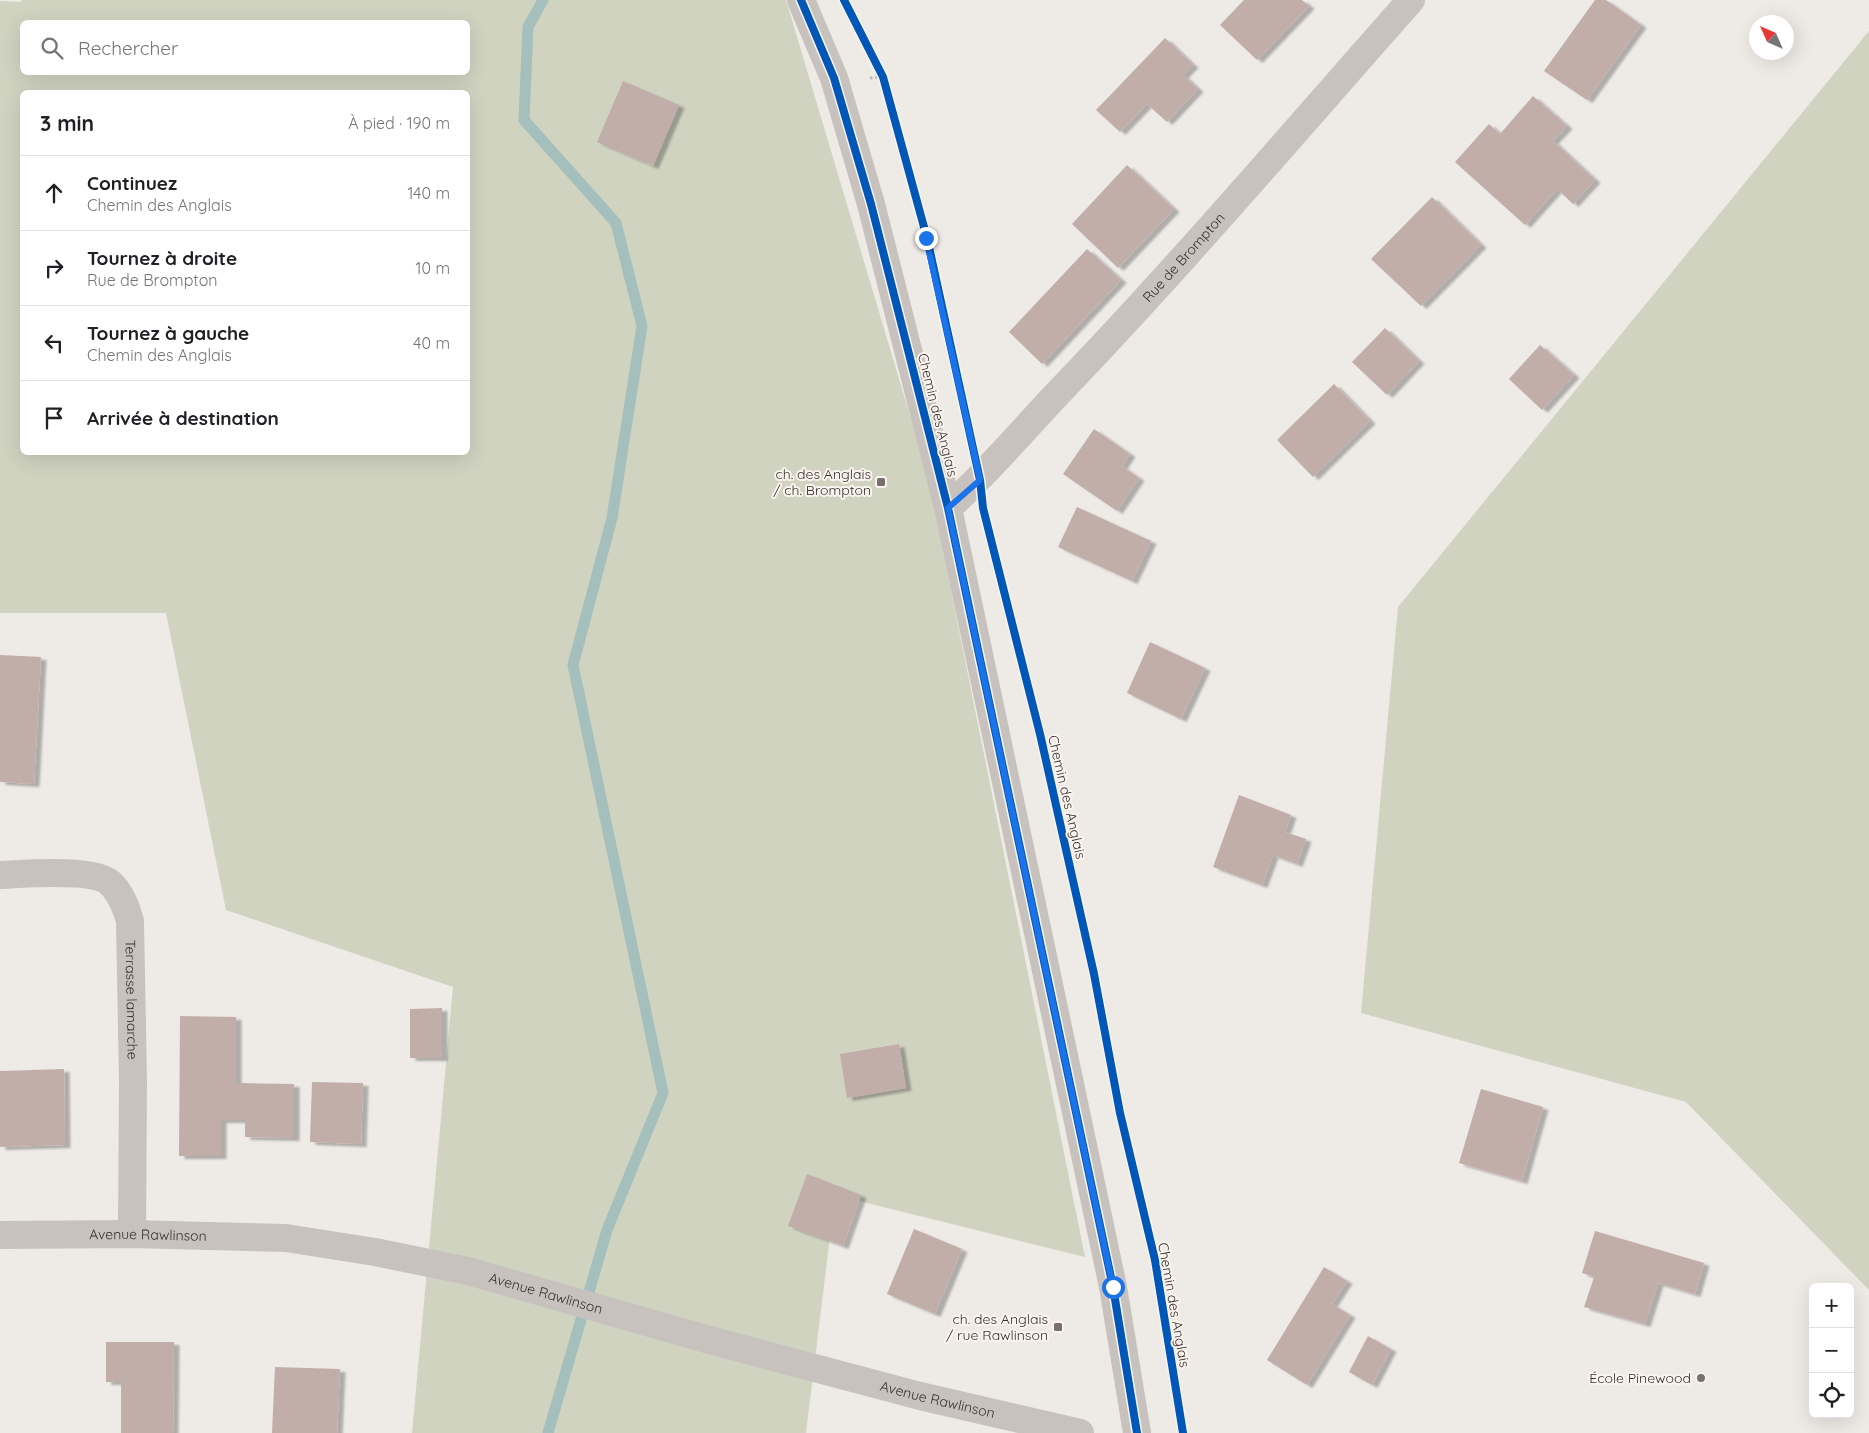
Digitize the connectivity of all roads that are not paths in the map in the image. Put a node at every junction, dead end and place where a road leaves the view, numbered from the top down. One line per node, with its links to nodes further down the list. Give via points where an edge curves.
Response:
1 (801, 0): 3 (street, Chemin des Anglais, via 834,78 871,204)
2 (1411, 0): 3 (street, Rue de Brompton, via 1131,317 1008,445 980,480)
3 (948, 508): 8 (street, Chemin des Anglais, via 1113,1287)
4 (0, 875): 5 (street, Terrasse lamarche, via 95,875 110,883 123,900 130,920)
5 (132, 1234): 6 (street, Avenue Rawlinson); 7 (street, Avenue Rawlinson, via 286,1238 459,1269 911,1393)
6 (0, 1235)
7 (1080, 1433)
8 (1137, 1433)

